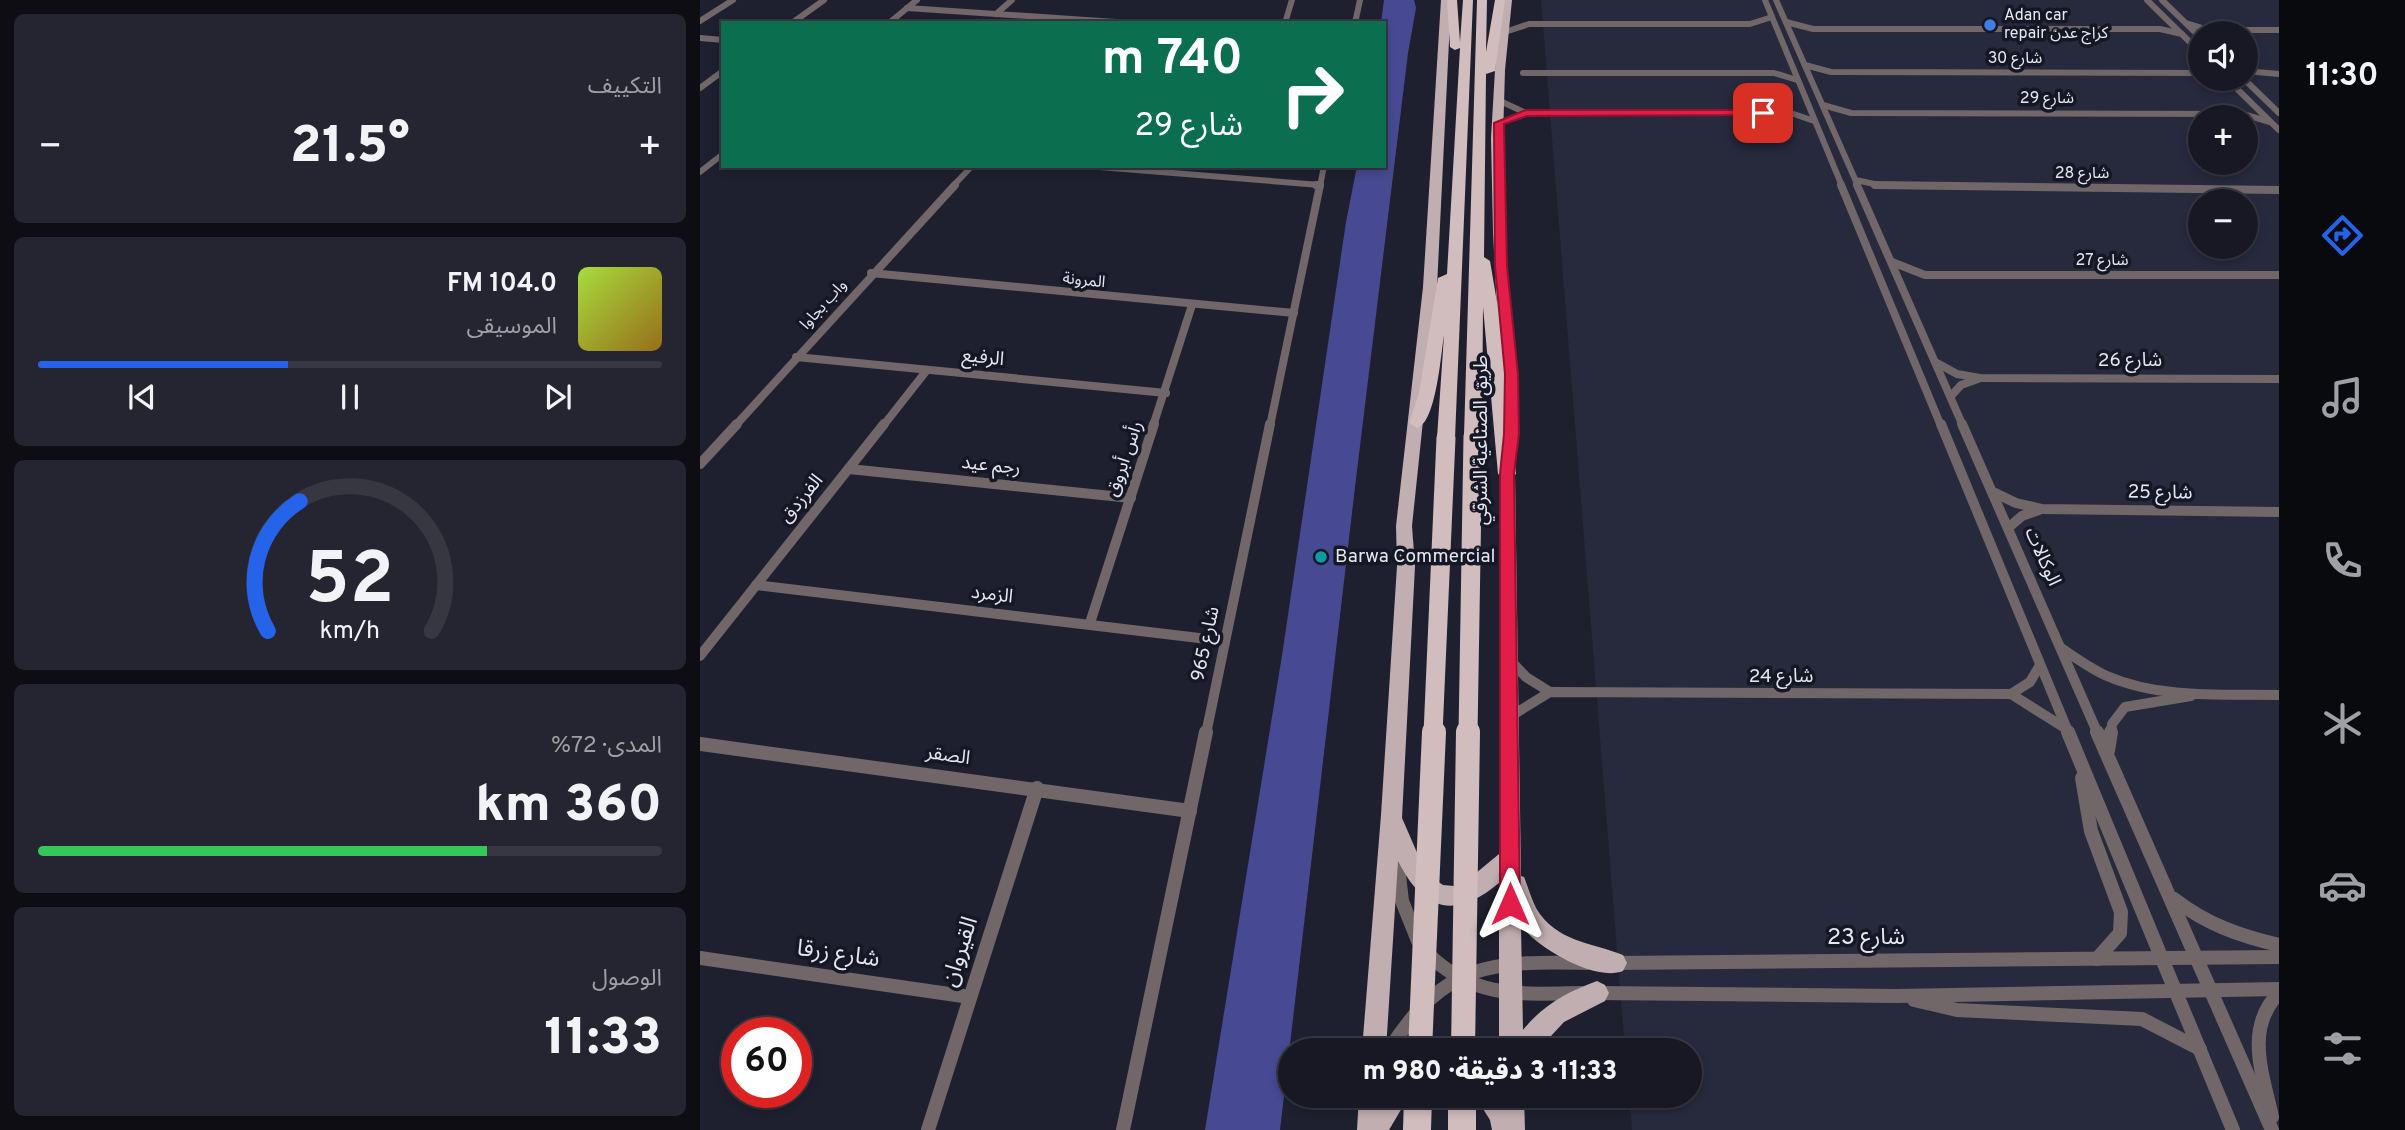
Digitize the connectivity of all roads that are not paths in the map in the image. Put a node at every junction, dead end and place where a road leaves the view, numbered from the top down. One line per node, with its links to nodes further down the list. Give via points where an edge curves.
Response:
1 (733, 0): 21 (street)
2 (824, 0): 22 (street)
3 (918, 0): 17 (street)
4 (1012, 0): 18 (street)
5 (1292, 0): 25 (street)
6 (1360, 0): 26 (street)
7 (1446, 0): 101 (main road)
8 (1452, 0): 54 (highway, via 1456,72)
9 (1468, 0): 54 (highway, طريق الصناعية الشرقي)
10 (1482, 0): 58 (highway, طريق الصناعية الشرقي)
11 (1500, 0): 58 (highway)
12 (1507, 0): 19 (main road, طريق الصناعية الشرقي)
13 (1765, 0): 20 (street)
14 (1776, 0): 27 (street, الوكالات)
15 (2147, 0): 28 (street)
16 (2162, 0): 29 (street)
17 (907, 8): 18 (street); 23 (street)
18 (996, 14): 24 (street)
19 (1507, 17): 30 (street); 36 (main road, طريق الصناعية الشرقي)
20 (1772, 17): 31 (street); 37 (street)
21 (700, 21)
22 (795, 21)
23 (891, 21)
24 (1079, 21)
25 (1286, 21)
26 (1355, 21)
27 (1786, 22): 32 (street); 39 (street, الوكالات)
28 (2170, 23): 33 (street); 38 (street)
29 (2186, 23)
30 (1530, 24): 31 (street); 36 (street)
31 (1750, 24): 37 (street)
32 (1813, 29): 33 (street); 39 (street)
33 (2160, 29): 38 (street)
34 (2258, 30): 35 (street)
35 (2279, 30)
36 (1505, 32): 59 (main road, طريق الصناعية الشرقي)
37 (1778, 32): 43 (street)
38 (2182, 34): 42 (street)
39 (1792, 36): 44 (street, الوكالات)
40 (700, 38): 41 (street)
41 (721, 40)
42 (2188, 40)
43 (1791, 65): 46 (street); 52 (street)
44 (1805, 65): 47 (street, شارع 30); 53 (street, الوكالات)
45 (721, 72): 55 (street)
46 (1774, 72): 48 (street); 52 (street)
47 (1831, 72): 49 (street, شارع 30); 53 (street, شارع 30)
48 (1523, 73)
49 (2188, 73)
50 (2258, 74): 51 (street)
51 (2279, 74)
52 (1797, 80): 60 (street)
53 (1812, 81): 61 (street, الوكالات)
54 (1461, 82): 85 (highway, طريق الصناعية الشرقي)
55 (700, 88)
56 (2239, 91): 62 (street)
57 (2257, 91): 64 (street)
58 (1481, 96): 86 (highway, طريق الصناعية الشرقي)
59 (1498, 100): 65 (street); 72 (main road, طريق الصناعية الشرقي)
60 (1807, 104): 66 (street); 70 (street)
61 (1823, 105): 67 (street, شارع 29); 73 (street, الوكالات)
62 (2254, 105)
63 (2258, 109): 71 (street)
64 (2277, 110)
65 (1526, 113): 66 (street); 72 (street)
66 (1791, 113): 70 (street)
67 (1851, 113): 68 (street, شارع 29); 73 (street, شارع 29)
68 (2188, 114)
69 (2258, 118): 71 (street, شارع 29)
70 (1814, 121): 116 (street)
71 (2270, 122): 74 (street)
72 (1499, 123): 104 (main road, طريق الصناعية الشرقي, via 1501,266 1511,374)
73 (1830, 123): 80 (street, الوكالات)
74 (2279, 130)
75 (721, 156): 79 (street)
76 (970, 168): 88 (street, واب بجاوا)
77 (1110, 168): 81 (street)
78 (1324, 168): 81 (street, شارع 965)
79 (700, 172)
80 (1856, 180): 82 (street, شارع 28); 84 (street, الوكالات)
81 (1320, 185): 93 (street, شارع 965)
82 (1885, 187): 83 (street, شارع 28); 84 (street)
83 (2279, 190)
84 (1864, 199): 87 (street, الوكالات)
85 (1455, 243): 101 (highway); 149 (highway, طريق الصناعية الشرقي, bridge)
86 (1478, 243): 104 (highway, via 1489,295); 150 (highway, طريق الصناعية الشرقي, bridge)
87 (1892, 262): 89 (street, شارع 27); 91 (street, الوكالات)
88 (871, 273): 92 (street, المرونة); 94 (street, واب بجاوا)
89 (1924, 275): 90 (street, شارع 27); 91 (street)
90 (2279, 275)
91 (1904, 288): 95 (street, الوكالات)
92 (1192, 306): 93 (street, المرونة); 99 (street, رأس أبروق)
93 (1294, 313): 112 (street, شارع 965)
94 (796, 357): 96 (street, الرفيع); 102 (street, واب بجاوا)
95 (1937, 363): 97 (street, شارع 26, via 1957,374); 100 (street, الوكالات)
96 (928, 370): 99 (street, الرفيع); 103 (street, الفرزدق)
97 (1980, 378): 98 (street, شارع 26); 100 (street, via 1961,384)
98 (2279, 379)
99 (1166, 393): 106 (street, رأس أبروق)
100 (1951, 396): 105 (street, الوكالات)
101 (1418, 423): 128 (main road, via 1404,526 1406,566)
102 (700, 464)
103 (849, 469): 106 (street, رجم عيد); 110 (street, الفرزدق)
104 (1507, 474): 115 (main road, طريق الصناعية الشرقي)
105 (1993, 492): 107 (street, شارع 25); 109 (street, الوكالات)
106 (1131, 498): 111 (street, رأس أبروق)
107 (2042, 509): 108 (street, شارع 25); 109 (street, شارع 25, via 2022,516)
108 (2279, 512)
109 (2008, 528): 113 (street, الوكالات)
110 (756, 585): 111 (street, الزمرد); 114 (street, الفرزدق)
111 (1090, 623): 112 (street, الزمرد)
112 (1224, 641): 127 (street, شارع 965)
113 (2061, 648): 119 (street, via 2116,680); 124 (street, الوكالات)
114 (701, 653)
115 (1509, 658): 117 (street, via 1526,677); 121 (main road, طريق الصناعية الشرقي)
116 (2040, 665): 118 (street, via 2031,682); 122 (street)
117 (1550, 692): 118 (street, شارع 24); 121 (street)
118 (2011, 694): 122 (street, شارع 24, via 2041,709)
119 (2204, 694): 120 (street); 124 (street, via 2125,707 2112,724)
120 (2279, 695)
121 (1511, 716): 129 (main road, طريق الصناعية الشرقي)
122 (2067, 730): 125 (street)
123 (700, 744): 126 (street, الصقر)
124 (2108, 756): 130 (street, الوكالات)
125 (2078, 758): 135 (street); 136 (street, via 2091,831 2121,912 2120,933)
126 (1037, 788): 127 (street, الصقر); 146 (street, القيروان)
127 (1189, 811): 161 (street, شارع 965)
128 (1392, 815): 129 (main road, via 1413,872 1448,896 1469,894); 139 (street, via 1409,923 1430,957); 147 (main road)
129 (1510, 857): 137 (main road, via 1524,910 1543,936 1577,954); 138 (main road, طريق الصناعية الشرقي)
130 (2170, 895): 131 (street, via 2206,924); 132 (street, الوكالات)
131 (2279, 944)
132 (2198, 957): 133 (street, شارع 23); 135 (street, شارع 23); 141 (street, الوكالات)
133 (2279, 957)
134 (700, 958): 146 (street, شارع زرقا)
135 (2162, 958): 136 (street, شارع 23); 140 (street)
136 (2097, 959): 137 (street, شارع 23)
137 (1615, 962): 138 (street, شارع 23)
138 (1510, 964): 139 (street, شارع 23, via 1487,966); 143 (main road, طريق الصناعية الشرقي)
139 (1458, 981): 143 (street, via 1490,992); 148 (street, شارع 23, via 1418,1013)
140 (2176, 989): 141 (street); 145 (street); 153 (street)
141 (2213, 989): 142 (street); 168 (street, الوكالات)
142 (2279, 991): 168 (street, الوكالات, via 2262,1009 2258,1028)
143 (1511, 993): 144 (street); 151 (main road, طريق الصناعية الشرقي)
144 (1597, 993): 145 (street); 152 (main road, via 1563,1007)
145 (1898, 996): 153 (street, via 1957,1010 2142,1020)
146 (970, 997): 160 (street, القيروان)
147 (1375, 1038)
148 (1398, 1038)
149 (1421, 1038)
150 (1463, 1038)
151 (1511, 1038)
152 (1533, 1038)
153 (2200, 1049): 167 (street)
154 (1372, 1108): 162 (main road)
155 (1388, 1108): 162 (main road)
156 (1418, 1108): 163 (highway)
157 (1462, 1108): 164 (highway)
158 (1497, 1108): 165 (main road)
159 (1512, 1108): 166 (main road)
160 (928, 1130)
161 (1122, 1130)
162 (1372, 1130)
163 (1417, 1130)
164 (1462, 1130)
165 (1506, 1130)
166 (1512, 1130)
167 (2233, 1130)
168 (2273, 1130)

